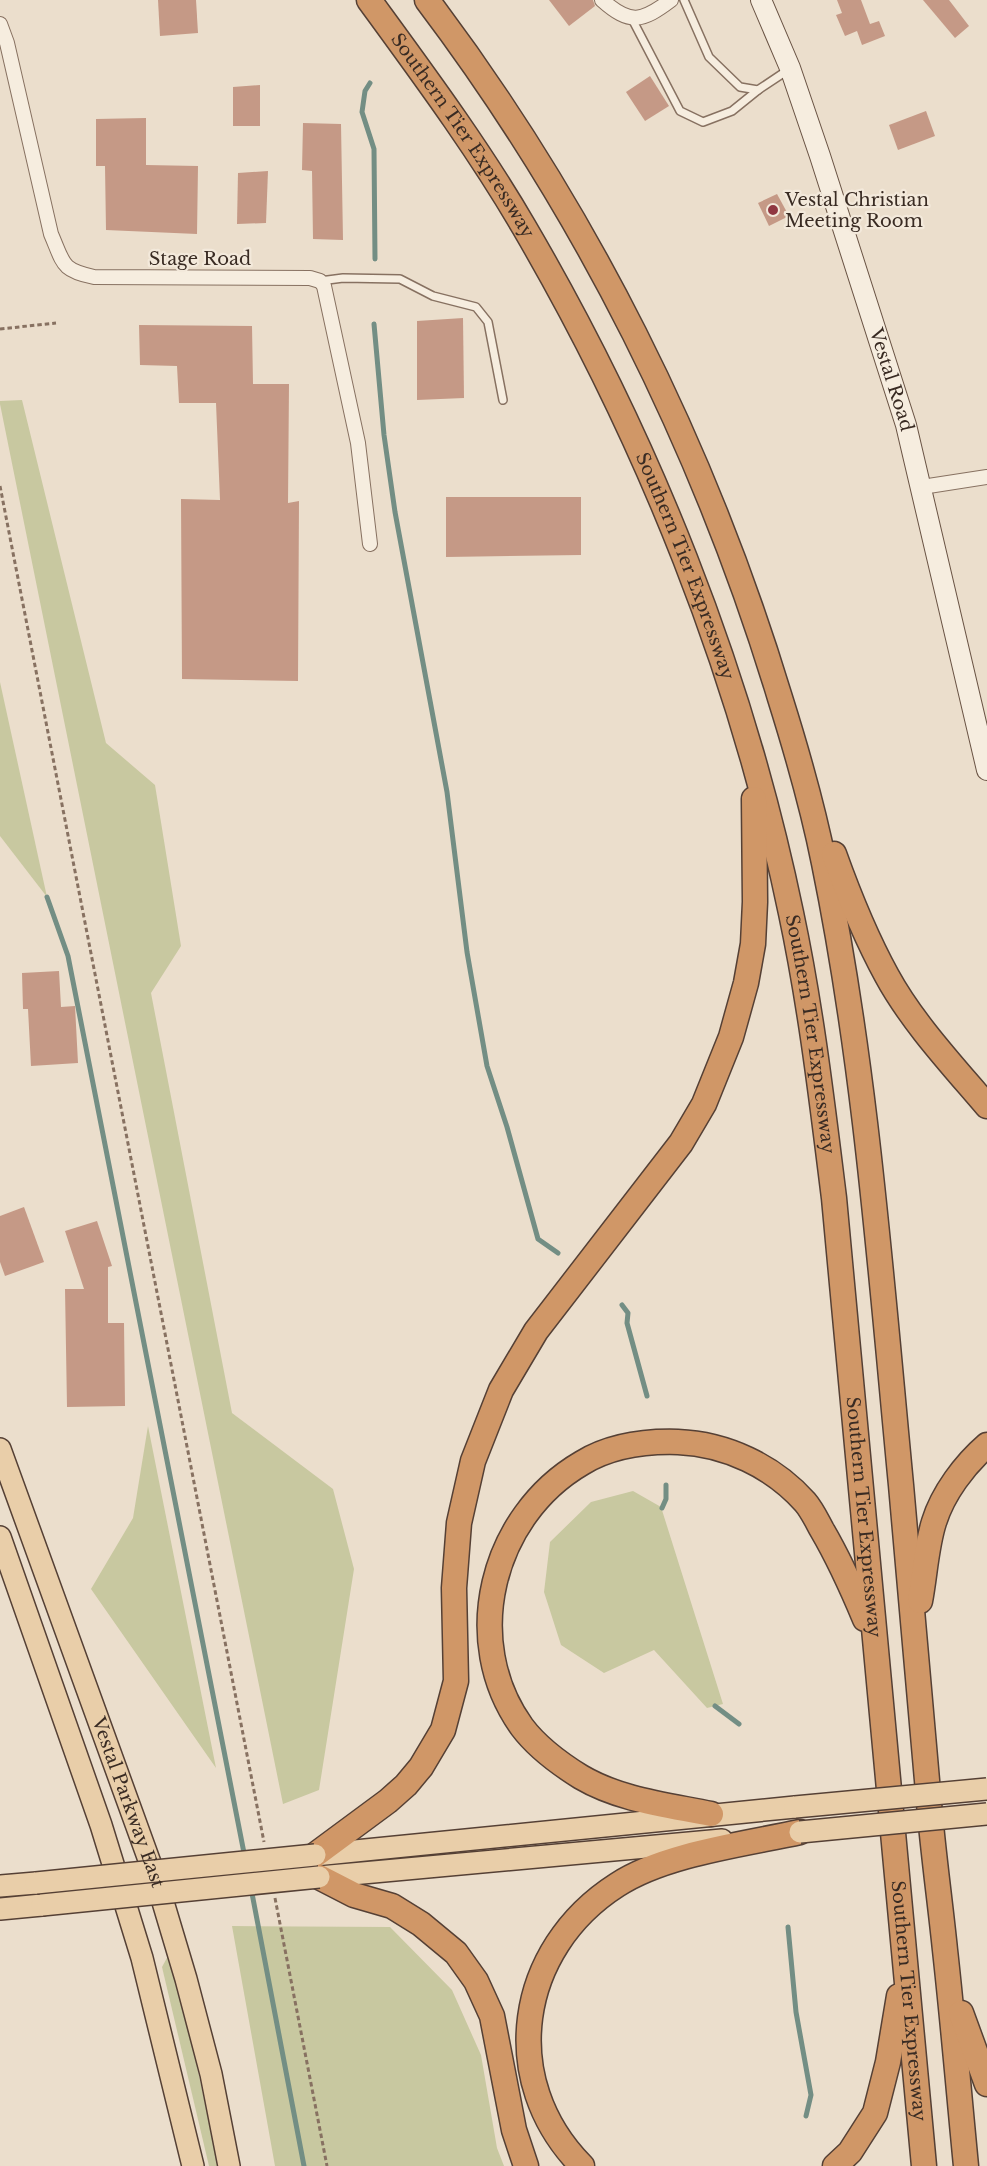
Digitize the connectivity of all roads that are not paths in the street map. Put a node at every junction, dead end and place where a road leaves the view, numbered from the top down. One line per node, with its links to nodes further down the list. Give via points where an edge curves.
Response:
1 (369, 0): 18 (highway, Southern Tier Expressway, via 453,116 524,226 587,342 642,456 691,573)
2 (427, 0): 17 (highway, via 525,141 575,223 640,344 689,448 733,558)
3 (602, 0): 7 (street, via 618,14)
4 (671, 0): 7 (street, via 655,12 639,18)
5 (684, 0): 10 (lane, via 710,57 740,87)
6 (761, 0): 9 (street, Vestal Road)
7 (631, 16): 10 (lane, via 680,111 703,122 732,111)
8 (0, 24): 11 (street, Stage Road, via 51,234 72,272 94,277)
9 (790, 68): 10 (lane); 14 (street, Vestal Road, via 891,375)
10 (758, 90)
11 (320, 281): 12 (lane, via 400,279 434,296 476,307 488,322); 15 (street, via 358,443)
12 (503, 400)
13 (987, 477): 14 (street)
14 (922, 488): 16 (street, Vestal Road)
15 (370, 544)
16 (982, 726): 19 (street, Vestal Road)
17 (793, 742): 20 (highway, via 857,916 888,978 933,1043); 24 (highway, via 823,858 849,994 865,1109)
18 (754, 764): 25 (highway, Southern Tier Expressway, via 791,912 814,1041 835,1209); 30 (highway, via 753,944 731,1037 704,1104 681,1143 536,1331 501,1390 473,1461 459,1523 454,1588 456,1681 443,1730 406,1785)
19 (987, 770)
20 (987, 1106)
21 (987, 1445): 24 (highway, via 947,1493 934,1522)
22 (0, 1449): 39 (main road, Vestal Parkway East, via 157,1882 211,2074)
23 (2, 1548): 36 (main road, Vestal Parkway East, via 101,1825 142,1958)
24 (915, 1633): 33 (highway)
25 (873, 1639): 27 (highway, via 840,1561 806,1503 773,1473 734,1452 696,1443 657,1441 627,1446 583,1462 539,1496 524,1514 503,1555 490,1601 491,1646 511,1709 539,1747 581,1777 621,1795); 34 (highway, Southern Tier Expressway)
26 (987, 1789): 27 (main road, bridge)
27 (711, 1814): 30 (main road)
28 (987, 1814): 29 (main road, bridge)
29 (800, 1832): 30 (main road); 41 (highway, via 674,1860 636,1875 576,1918 556,1944 538,1982 528,2034 531,2073 547,2122)
30 (317, 1866): 31 (main road, bridge); 32 (main road, bridge); 40 (highway, via 354,1895 392,1906 420,1924 456,1953 476,1981 492,2016 514,2130)
31 (0, 1886)
32 (0, 1909)
33 (946, 1956): 35 (highway, via 964,2026); 44 (highway)
34 (904, 1964): 42 (highway, via 888,2062 874,2113 850,2152); 43 (highway, Southern Tier Expressway)
35 (987, 2084)
36 (180, 2111): 37 (main road); 38 (main road, Vestal Parkway East)
37 (180, 2166)
38 (193, 2166)
39 (230, 2166)
40 (526, 2166)
41 (582, 2166)
42 (835, 2166)
43 (924, 2166)
44 (966, 2166)

